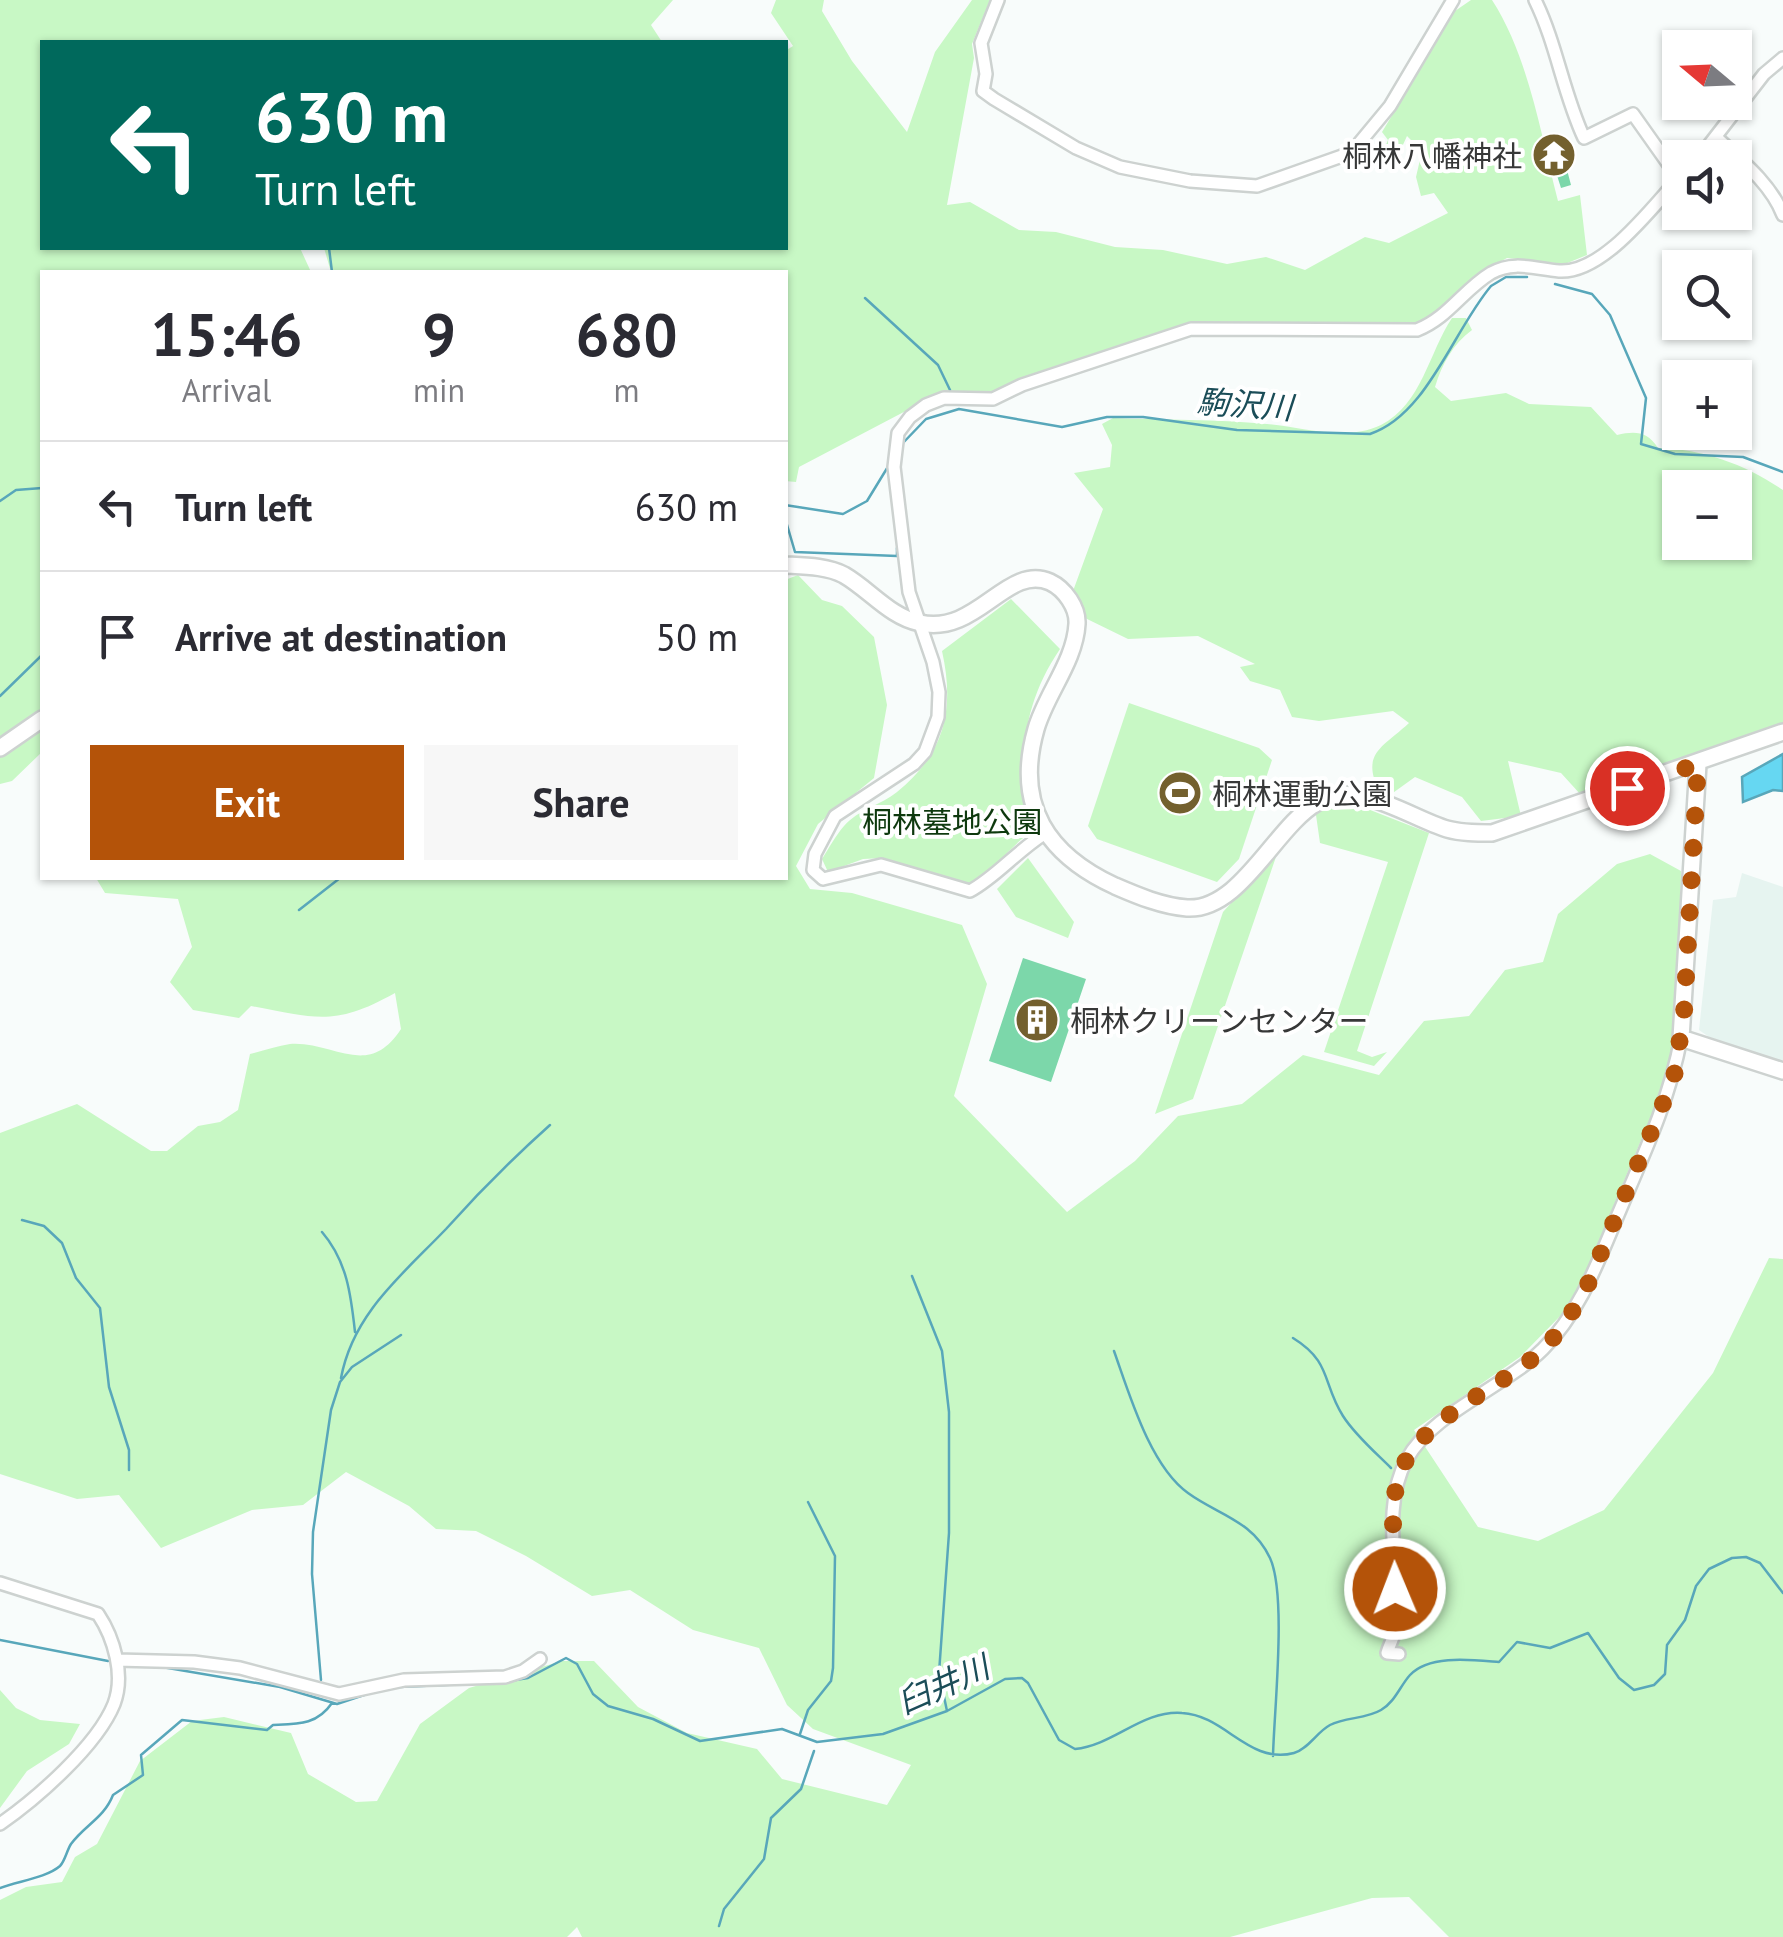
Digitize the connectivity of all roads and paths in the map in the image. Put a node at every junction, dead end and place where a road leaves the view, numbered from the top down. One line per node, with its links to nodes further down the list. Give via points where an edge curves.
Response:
1 (998, 0): 2 (street, via 981,43 983,91 1120,168 1245,188 1284,179 1356,147 1390,106)
2 (1453, 0)
3 (1536, 0): 6 (street, via 1584,138 1634,114)
4 (1783, 58): 5 (street)
5 (1716, 138): 8 (street, via 1751,170)
6 (1662, 154)
7 (1662, 195): 10 (street, via 1597,260 1562,271 1506,267 1417,330 1191,330 993,399 926,404 898,433 893,451)
8 (1783, 215)
9 (788, 565): 10 (street, via 841,573)
10 (920, 624): 15 (street, via 960,621 1030,579 1050,582 1072,604 1074,640 1042,711 1030,764); 15 (street, via 939,692 931,738 914,764 836,816 813,870 823,879 881,866 970,892)
11 (40, 720): 13 (street)
12 (1783, 732): 14 (street)
13 (0, 748)
14 (1698, 764): 15 (street, via 1492,834 1448,829 1357,794 1324,799 1304,811 1228,894 1200,907 1160,903 1102,880); 16 (street)
15 (1044, 834)
16 (1682, 1038): 17 (street); 19 (street, via 1644,1152 1571,1314 1542,1350 1433,1429 1408,1457 1394,1512 1396,1626 1388,1654)
17 (1783, 1071)
18 (0, 1583): 21 (street, via 98,1614)
19 (1399, 1654)
20 (540, 1659): 21 (street, via 505,1677 404,1680 339,1694 240,1668)
21 (117, 1660): 22 (street, via 115,1702 94,1736)
22 (0, 1824)

